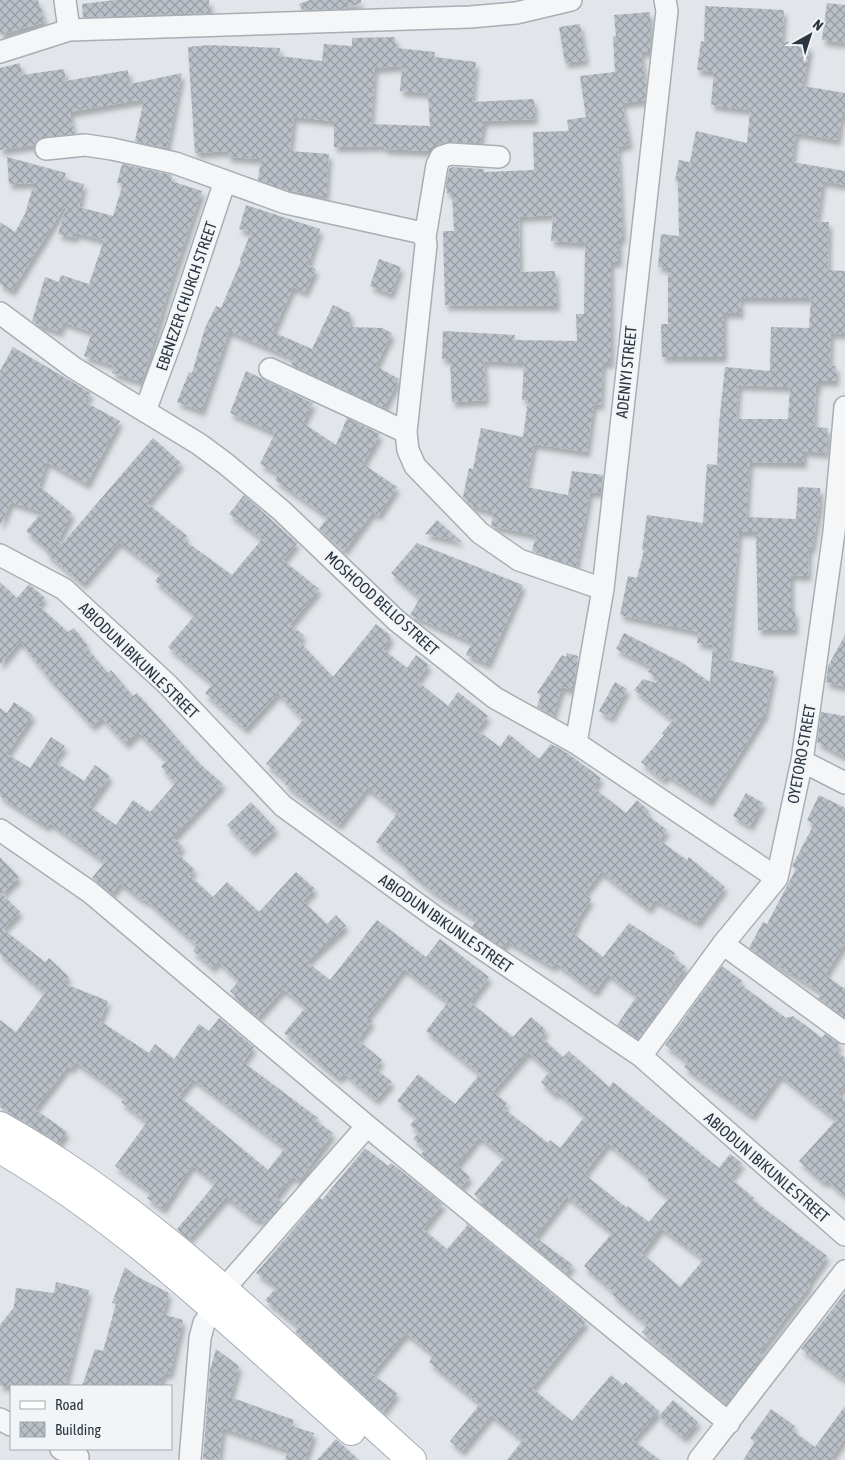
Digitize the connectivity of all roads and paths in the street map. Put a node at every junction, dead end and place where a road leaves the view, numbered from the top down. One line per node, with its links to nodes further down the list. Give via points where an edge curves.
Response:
1 (65, 0): 4 (street)
2 (571, 0): 4 (street, via 516,13 470,17)
3 (665, 0): 17 (street, ADENIYI STREET, via 667,11)
4 (69, 30): 5 (street)
5 (0, 52)
6 (46, 149): 8 (street, via 85,146 112,149 175,163)
7 (499, 157): 9 (street, via 450,154 441,157 436,165)
8 (225, 181): 9 (street, via 286,202 418,232); 13 (street, EBENEZER CHURCH STREET)
9 (425, 237): 14 (street)
10 (2, 319): 13 (street, MOSHOOD BELLO STREET)
11 (270, 369): 14 (street)
12 (845, 407): 15 (street, OYETORO STREET)
13 (145, 411): 18 (street, MOSHOOD BELLO STREET, via 226,464 282,511 397,621 487,692)
14 (406, 432): 17 (street, via 408,450 415,466 480,533 519,560)
15 (839, 535): 19 (street, OYETORO STREET)
16 (0, 555): 25 (street, ABIODUN IBIKUNLE STREET, via 64,589 168,685 284,806 434,916)
17 (603, 589): 18 (street, ADENIYI STREET)
18 (576, 743): 22 (street, MOSHOOD BELLO STREET)
19 (802, 761): 20 (street); 22 (street, OYETORO STREET)
20 (845, 783)
21 (0, 830): 27 (street, via 90,892)
22 (777, 878): 23 (street, OYETORO STREET)
23 (723, 944): 24 (street); 25 (street, OYETORO STREET)
24 (845, 1033)
25 (641, 1056): 29 (street, ABIODUN IBIKUNLE STREET)
26 (0, 1126): 31 (main road, via 71,1170 136,1217)
27 (367, 1126): 31 (street); 32 (street)
28 (0, 1149): 31 (main road, via 82,1201)
29 (845, 1235)
30 (845, 1271): 32 (street)
31 (218, 1300): 33 (street, via 204,1323 200,1338); 34 (main road); 35 (main road)
32 (729, 1424): 36 (street)
33 (190, 1460)
34 (384, 1460)
35 (412, 1460)
36 (699, 1460)

